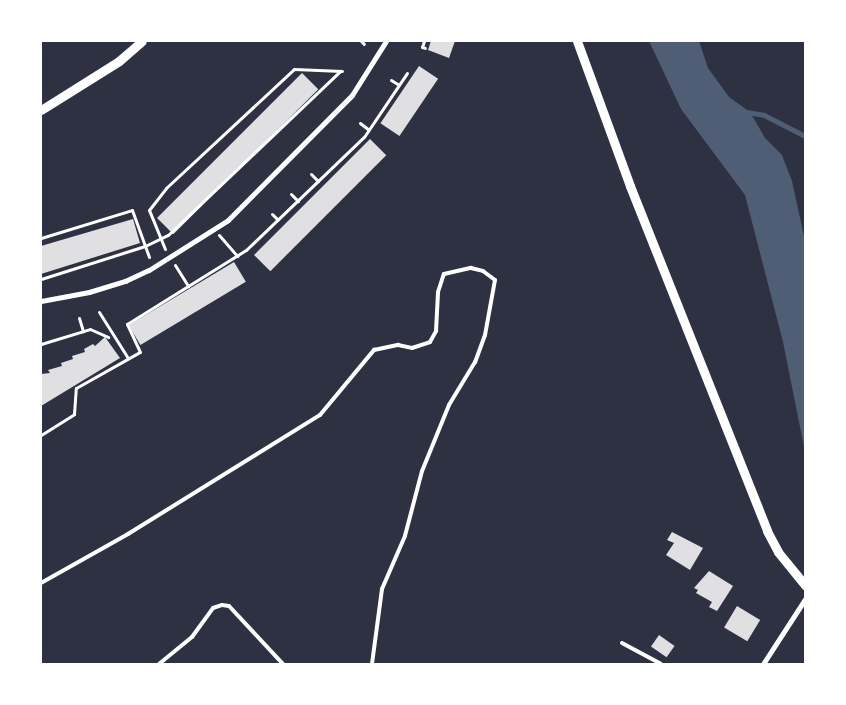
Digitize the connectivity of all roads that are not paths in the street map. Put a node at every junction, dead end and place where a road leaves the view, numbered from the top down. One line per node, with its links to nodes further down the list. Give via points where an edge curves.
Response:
1 (142, 41): 4 (street, via 119,61)
2 (386, 41): 5 (street, via 346,102 228,220 149,270 124,281)
3 (577, 41): 7 (street, via 630,186 767,531 778,552)
4 (41, 110)
5 (41, 301)
6 (41, 583): 12 (lane, via 128,534 320,416 374,350 398,345 412,348 430,342 436,331 438,292 444,274 470,268 483,271 495,280 485,335 475,362 449,405 422,471 404,536 382,590)
7 (805, 585)
8 (805, 599): 14 (street)
9 (622, 643): 13 (lane)
10 (159, 664): 11 (lane, via 192,637 213,608 222,605 230,606)
11 (283, 664)
12 (372, 664)
13 (661, 664)
14 (763, 664)

